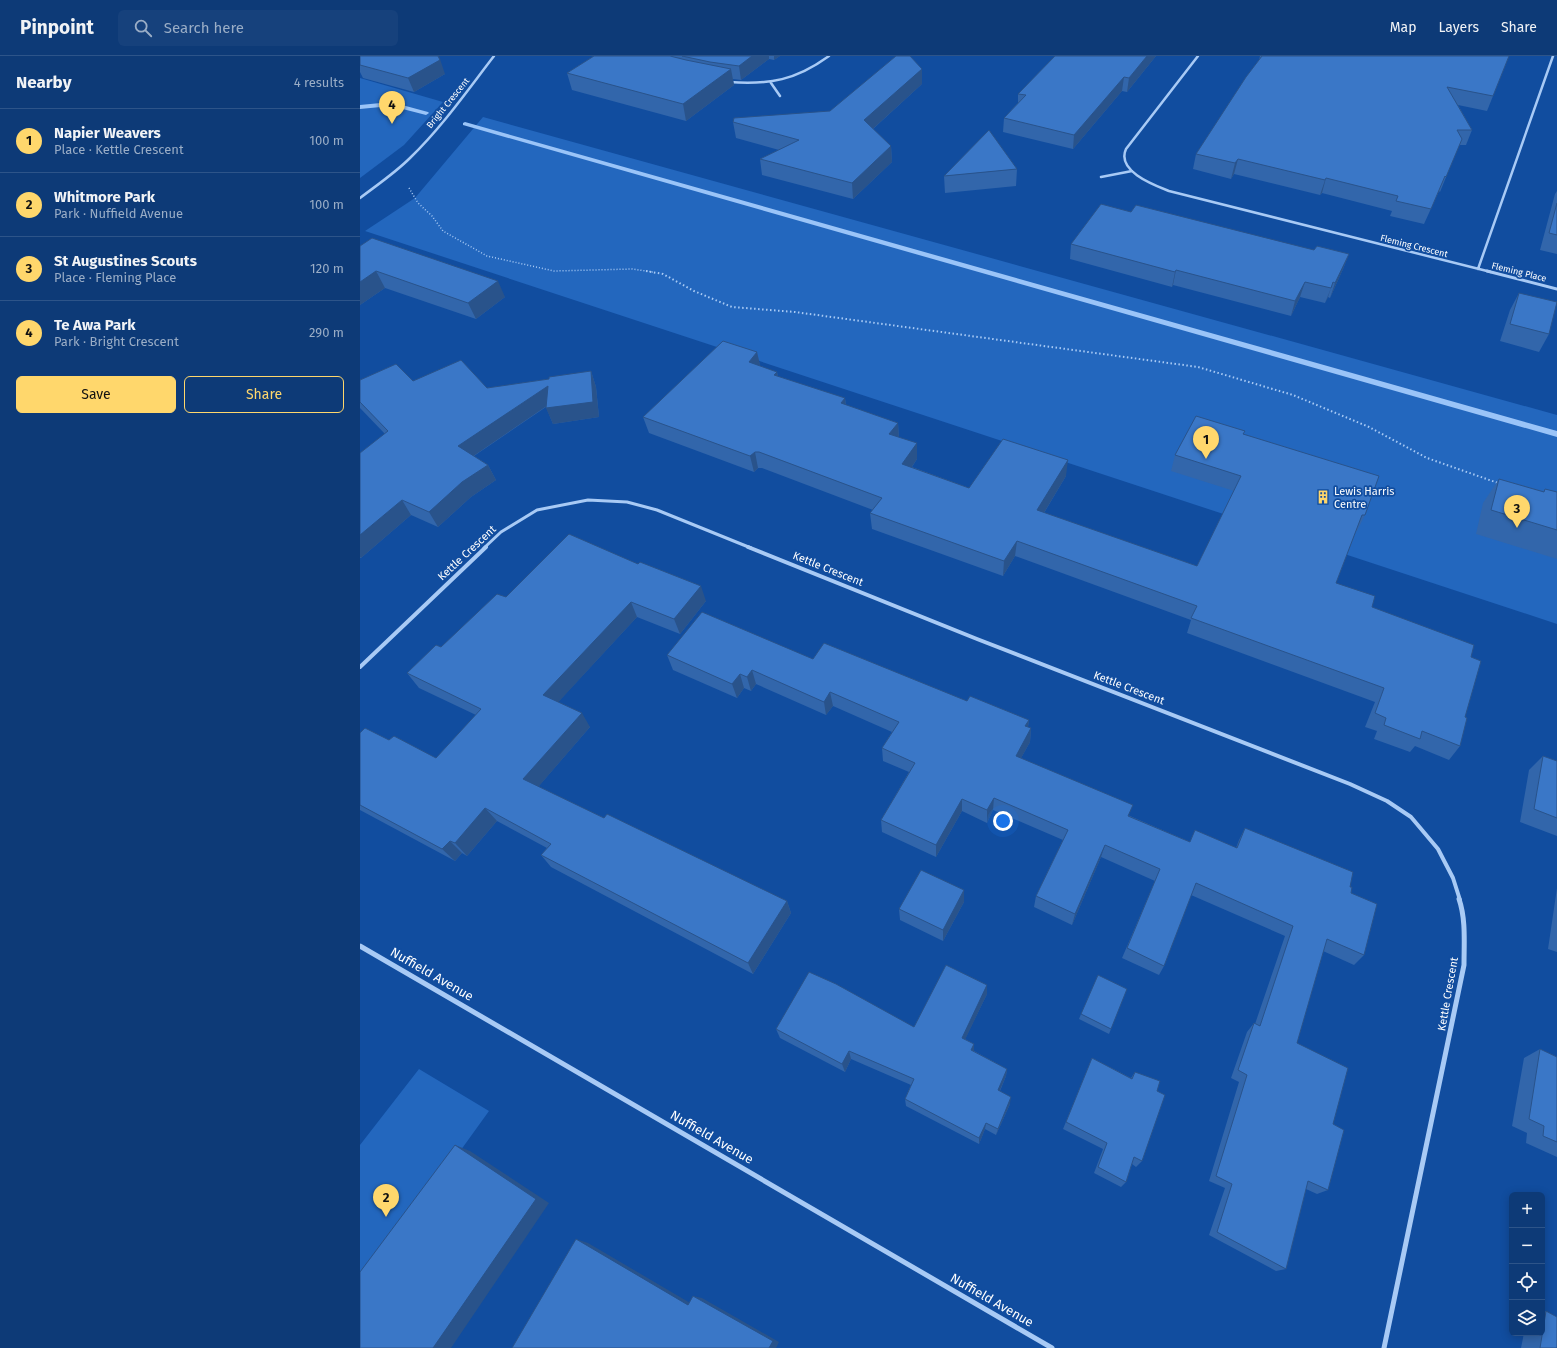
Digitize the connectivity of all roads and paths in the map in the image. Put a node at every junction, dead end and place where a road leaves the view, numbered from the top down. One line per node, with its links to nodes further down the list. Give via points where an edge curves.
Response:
1 (494, 56): 10 (street, Bright Crescent, via 433,132)
2 (829, 56): 6 (street, via 801,75)
3 (1198, 56): 8 (street, Fleming Crescent, via 1128,145 1124,154 1126,163)
4 (1553, 56): 12 (street)
5 (722, 81): 6 (street, via 751,84)
6 (771, 82): 7 (street)
7 (780, 96)
8 (1132, 171): 9 (street); 12 (street, Fleming Crescent, via 1146,182 1169,192)
9 (1101, 177)
10 (383, 181): 11 (street, Bright Crescent); 14 (path, via 409,189 443,231 487,256 554,271 632,269 663,274 732,307 795,312 1198,367 1293,395 1369,427 1427,458)
11 (360, 198)
12 (1478, 269): 13 (street, Fleming Place)
13 (1557, 289)
14 (1499, 483)
15 (360, 667): 18 (street, Kettle Crescent, via 502,532 537,510 588,500 627,502 657,510 977,639 1343,781 1387,801 1411,817 1438,849 1453,878 1462,907 1464,965)
16 (360, 946): 17 (street, Nuffield Avenue)
17 (1052, 1348)
18 (1384, 1348)

